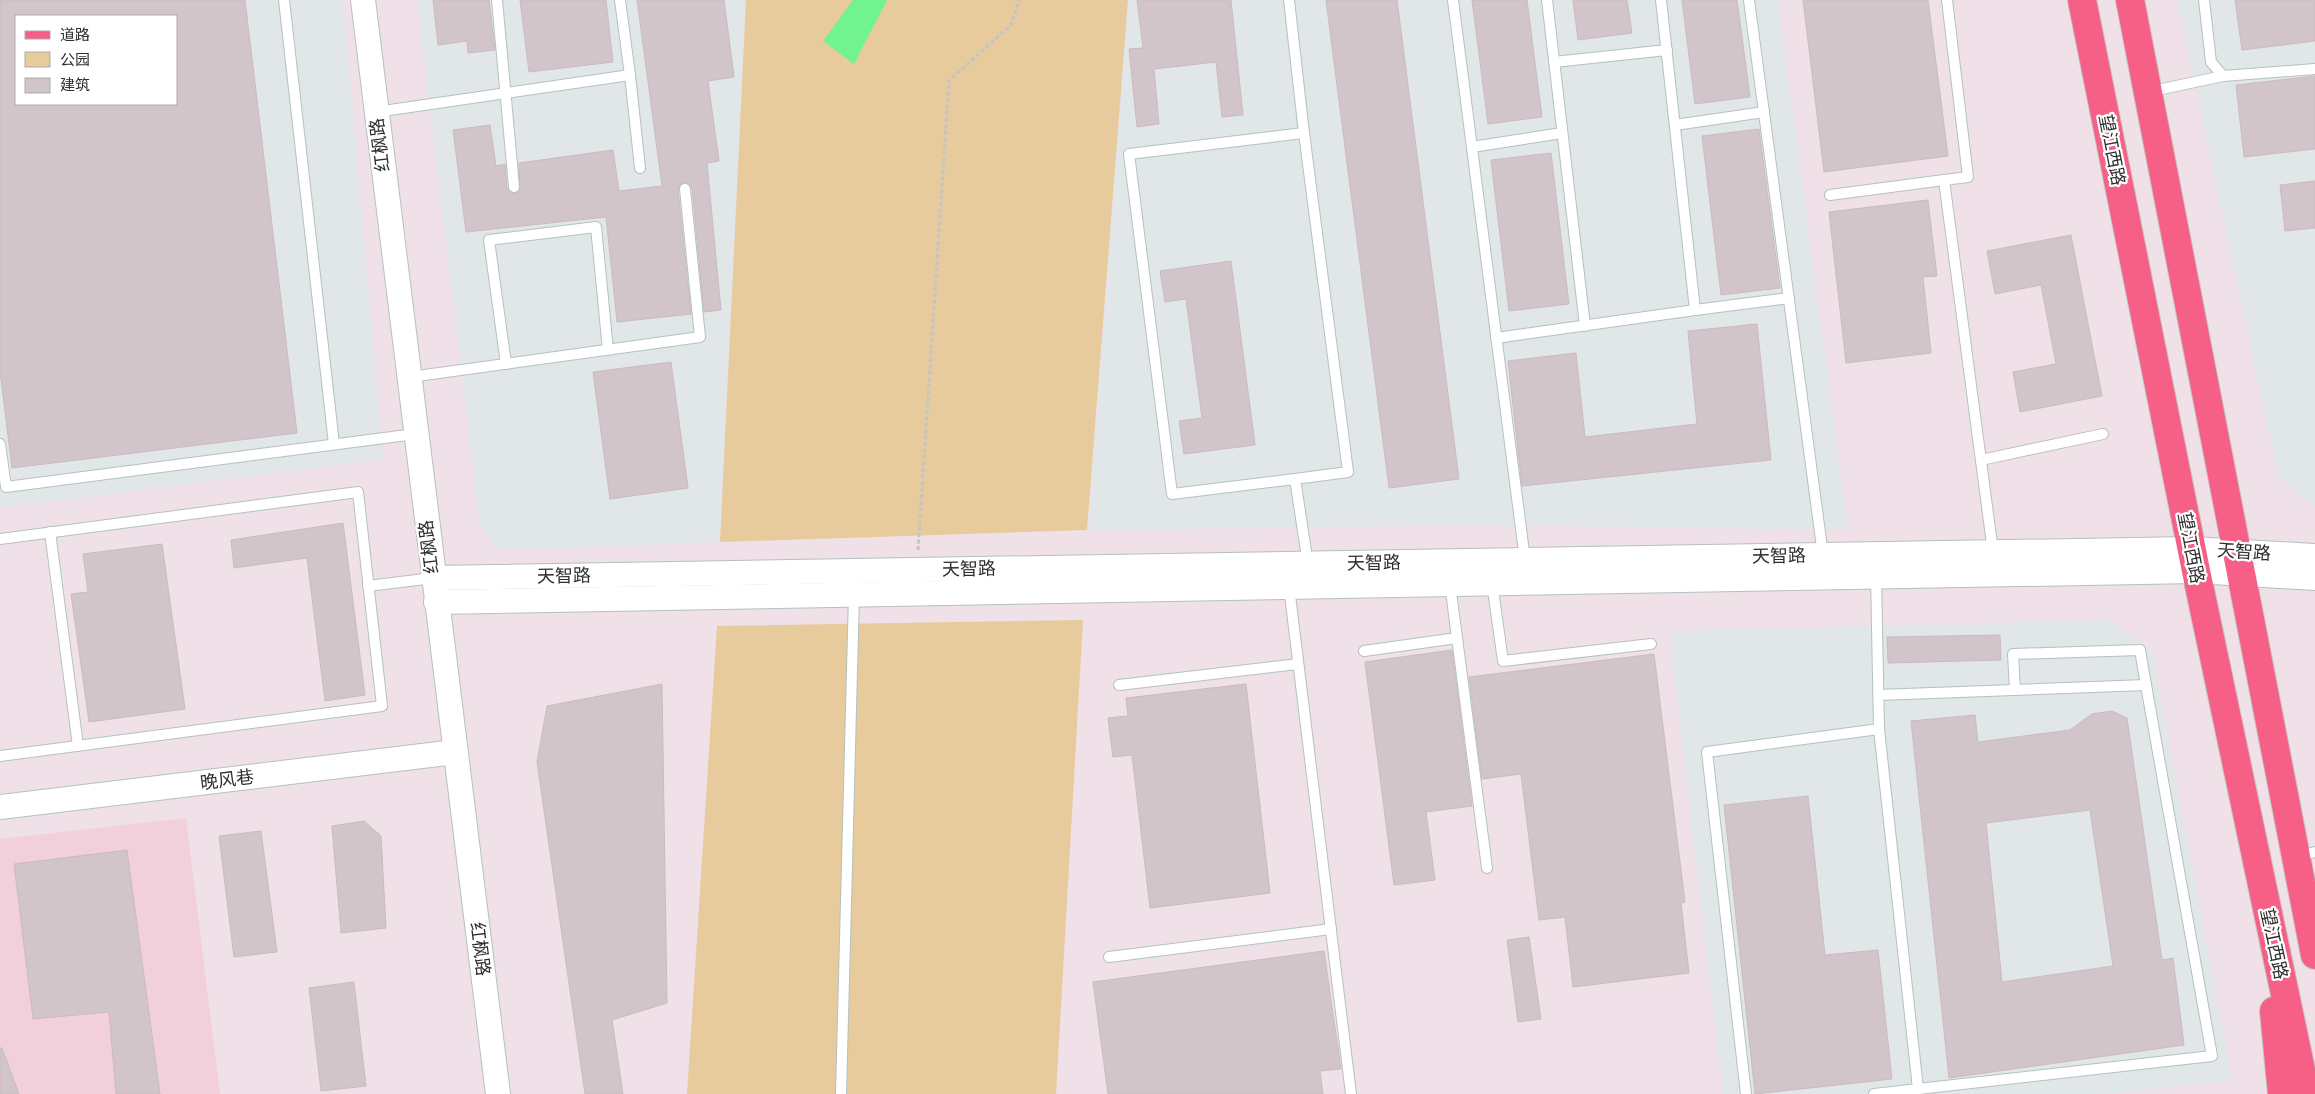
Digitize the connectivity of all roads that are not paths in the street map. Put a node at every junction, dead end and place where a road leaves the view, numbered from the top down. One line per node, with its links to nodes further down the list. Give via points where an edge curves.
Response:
1 (284, 0): 42 (lane)
2 (363, 0): 21 (street, 红枫路)
3 (497, 0): 20 (lane)
4 (620, 0): 17 (lane)
5 (1289, 0): 24 (lane)
6 (1453, 0): 26 (lane)
7 (1547, 0): 15 (lane)
8 (1661, 0): 14 (lane)
9 (1749, 0): 22 (lane)
10 (1947, 0): 28 (lane, via 1968,177)
11 (2082, 0): 51 (main road, 望江西路)
12 (2130, 0): 19 (main road)
13 (2204, 0): 18 (lane, via 2211,62)
14 (1667, 50): 15 (lane); 23 (lane)
15 (1554, 62): 25 (lane)
16 (2315, 69): 18 (lane)
17 (630, 75): 20 (lane); 27 (lane)
18 (2223, 76): 19 (lane)
19 (2148, 92): 52 (main road)
20 (507, 93): 21 (lane); 29 (lane)
21 (376, 112): 38 (street, 红枫路)
22 (1764, 112): 23 (lane); 32 (lane)
23 (1675, 125): 33 (lane)
24 (1304, 133): 44 (lane, via 1348,472); 44 (lane, via 1129,154 1172,494)
25 (1562, 133): 26 (lane); 34 (lane)
26 (1472, 147): 35 (lane)
27 (640, 168)
28 (1944, 180): 31 (lane); 43 (lane)
29 (514, 187)
30 (685, 189): 36 (lane, via 700,337)
31 (1830, 195)
32 (1789, 298): 33 (lane); 48 (lane)
33 (1695, 310): 34 (lane)
34 (1585, 326): 35 (lane)
35 (1496, 338): 50 (lane)
36 (608, 350): 37 (lane); 37 (lane, via 596,228 489,240)
37 (506, 364): 38 (lane)
38 (409, 377): 39 (street, 红枫路)
39 (415, 434): 42 (lane); 55 (street, 红枫路)
40 (2103, 434): 43 (lane)
41 (0, 444): 42 (lane, via 6,487)
42 (334, 444)
43 (1981, 460): 47 (lane)
44 (1295, 479): 53 (lane)
45 (50, 532): 46 (lane); 59 (lane, via 358,492); 72 (lane)
46 (0, 539)
47 (1993, 552): 48 (street, 天智路); 51 (street, 天智路)
48 (1823, 555): 50 (street, 天智路)
49 (2315, 556): 52 (street, 天智路)
50 (1525, 560): 53 (street, 天智路)
51 (2194, 560): 52 (street, 天智路); 54 (street, 天智路); 79 (main road, 望江西路)
52 (2240, 563): 56 (street, 天智路); 76 (main road)
53 (1308, 564): 55 (street, 天智路)
54 (1876, 576): 57 (street, 天智路); 70 (lane)
55 (433, 578): 59 (lane); 62 (street, 红枫路)
56 (2315, 578)
57 (1492, 583): 58 (street, 天智路); 64 (lane, via 1503,661)
58 (1450, 584): 60 (street, 天智路); 63 (lane)
59 (368, 586): 72 (lane, via 382,706)
60 (1289, 587): 61 (street, 天智路); 66 (lane)
61 (854, 594): 62 (street, 天智路); 86 (lane)
62 (436, 602): 73 (street, 红枫路)
63 (1457, 638): 65 (lane); 77 (lane)
64 (1651, 644)
65 (1364, 651)
66 (1298, 664): 67 (lane); 81 (lane)
67 (1120, 685)
68 (2146, 685): 69 (lane); 69 (lane, via 2140,650 2013,654); 84 (lane, via 2212,1056)
69 (2015, 690): 70 (lane)
70 (1878, 695): 71 (lane)
71 (1879, 729): 84 (lane); 88 (lane, via 1707,752)
72 (78, 746): 74 (lane)
73 (455, 752): 75 (street, 晚风巷); 85 (street, 红枫路)
74 (0, 756)
75 (0, 807)
76 (2306, 854): 78 (main road)
77 (1487, 868)
78 (2302, 886): 80 (main road); 82 (main road)
79 (2264, 900): 90 (main road); 91 (main road, 望江西路)
80 (2315, 914)
81 (1331, 929): 83 (lane); 87 (lane)
82 (2315, 955)
83 (1109, 957)
84 (1918, 1089): 89 (lane)
85 (498, 1094)
86 (842, 1094)
87 (1351, 1094)
88 (1746, 1094)
89 (1874, 1094)
90 (2282, 1094)
91 (2306, 1094)

